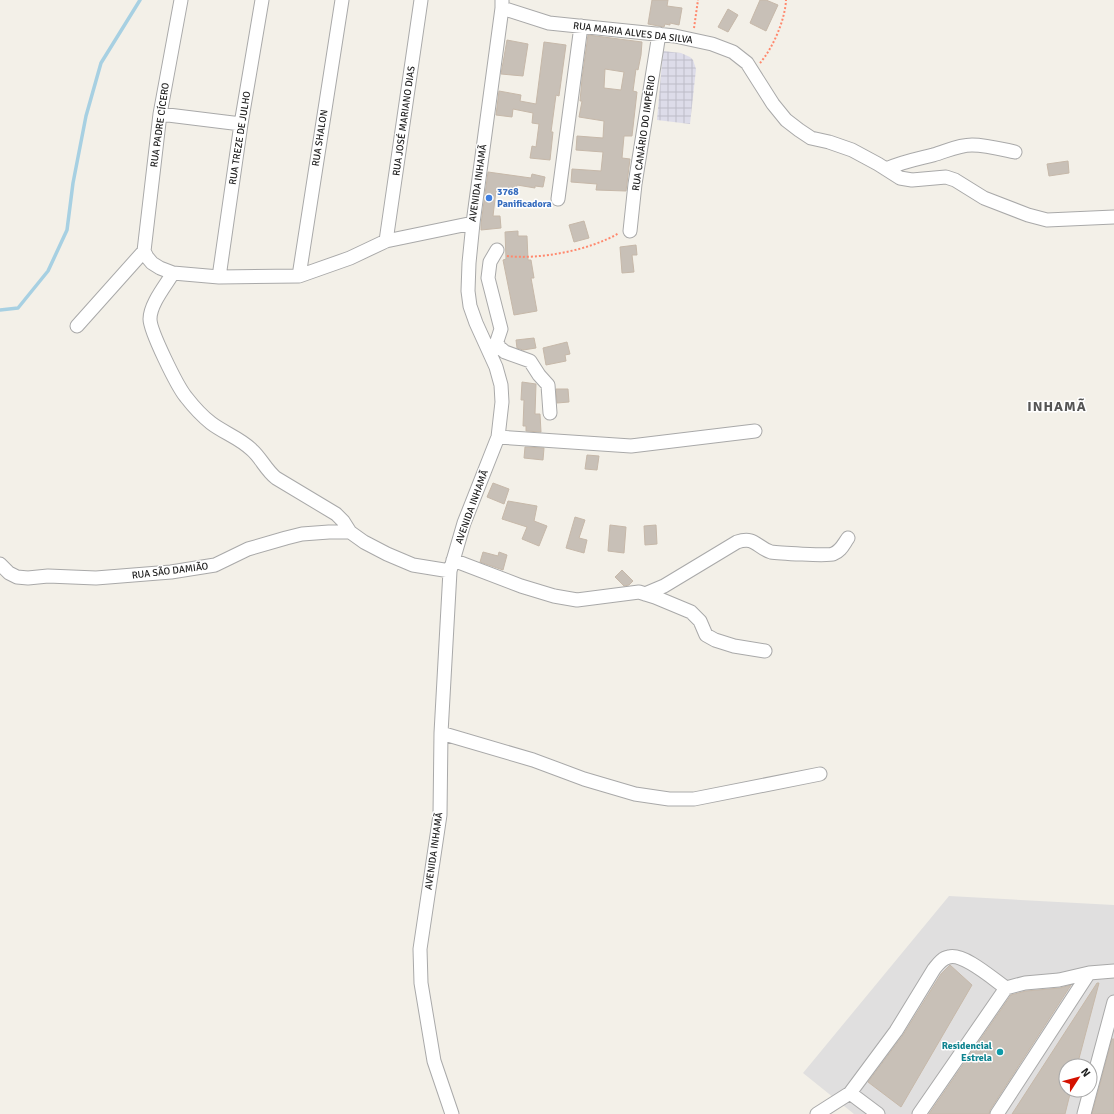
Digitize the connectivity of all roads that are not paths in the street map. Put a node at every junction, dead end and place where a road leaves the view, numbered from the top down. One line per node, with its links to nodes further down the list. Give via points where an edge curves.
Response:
1 (181, 0): 8 (street, RUA PADRE CÍCERO)
2 (262, 0): 9 (street, RUA TREZE DE JULHO)
3 (342, 0): 22 (street, RUA SHALON)
4 (421, 0): 16 (street, RUA JOSÉ MARIANO DIAS)
5 (502, 4): 6 (street, RUA MARIA ALVES DA SILVA, via 549,23); 14 (street, AVENIDA INHAMÃ)
6 (581, 26): 7 (street, RUA MARIA ALVES DA SILVA); 12 (street)
7 (659, 34): 11 (street, RUA MARIA ALVES DA SILVA, via 712,44 733,52 747,63 772,104 799,130 811,138 852,150); 15 (street, RUA CANÁRIO DO IMPÉRIO)
8 (160, 114): 9 (street); 17 (street, RUA PADRE CÍCERO)
9 (241, 124): 23 (street, RUA TREZE DE JULHO)
10 (1015, 152): 11 (street, via 992,147 956,146)
11 (886, 169): 13 (street, RUA MARIA ALVES DA SILVA, via 900,178 912,180 946,177 984,198 1047,220)
12 (558, 199)
13 (1114, 217)
14 (473, 223): 16 (street); 19 (street, AVENIDA INHAMÃ)
15 (630, 228)
16 (386, 241): 22 (street, via 350,258)
17 (144, 251): 21 (street, via 152,263); 24 (street)
18 (496, 252): 20 (street)
19 (470, 255): 20 (street); 25 (street, AVENIDA INHAMÃ, via 470,306 476,323)
20 (489, 270): 25 (street, via 488,278 501,329)
21 (173, 273): 23 (street); 29 (street, via 158,297 150,319 164,356 185,396 212,424 252,450 268,472 336,514)
22 (299, 276): 23 (street)
23 (219, 277)
24 (76, 326)
25 (492, 343): 26 (street, via 504,352 530,361 535,366 548,385); 28 (street, AVENIDA INHAMÃ, via 501,386)
26 (550, 413)
27 (754, 431): 28 (street, via 631,446)
28 (498, 437): 32 (street, AVENIDA INHAMÃ, via 464,523)
29 (350, 532): 31 (street, RUA SÃO DAMIÃO, via 302,534 248,549 215,565 171,572 96,578 28,578 9,573); 32 (street, via 381,551 413,565)
30 (848, 538): 33 (street, via 840,550 832,555 774,552 746,539 664,586)
31 (0, 564)
32 (452, 565): 33 (street, via 554,596 577,600 639,592); 35 (street, AVENIDA INHAMÃ)
33 (645, 594): 34 (street, via 690,612 700,621 706,635 715,640)
34 (765, 651)
35 (441, 733): 36 (street, via 635,794 669,799 694,799); 42 (street, AVENIDA INHAMÃ, via 440,815 420,949 422,990 434,1061)
36 (820, 774)
37 (1114, 971): 38 (street)
38 (1089, 973): 39 (street); 46 (street)
39 (1006, 988): 41 (street, via 964,959 949,956 942,960 934,968 896,1031); 45 (street)
40 (1114, 1002): 47 (street)
41 (850, 1093): 43 (street); 44 (street)
42 (452, 1114)
43 (817, 1114)
44 (878, 1114)
45 (919, 1114)
46 (997, 1114)
47 (1084, 1114)

